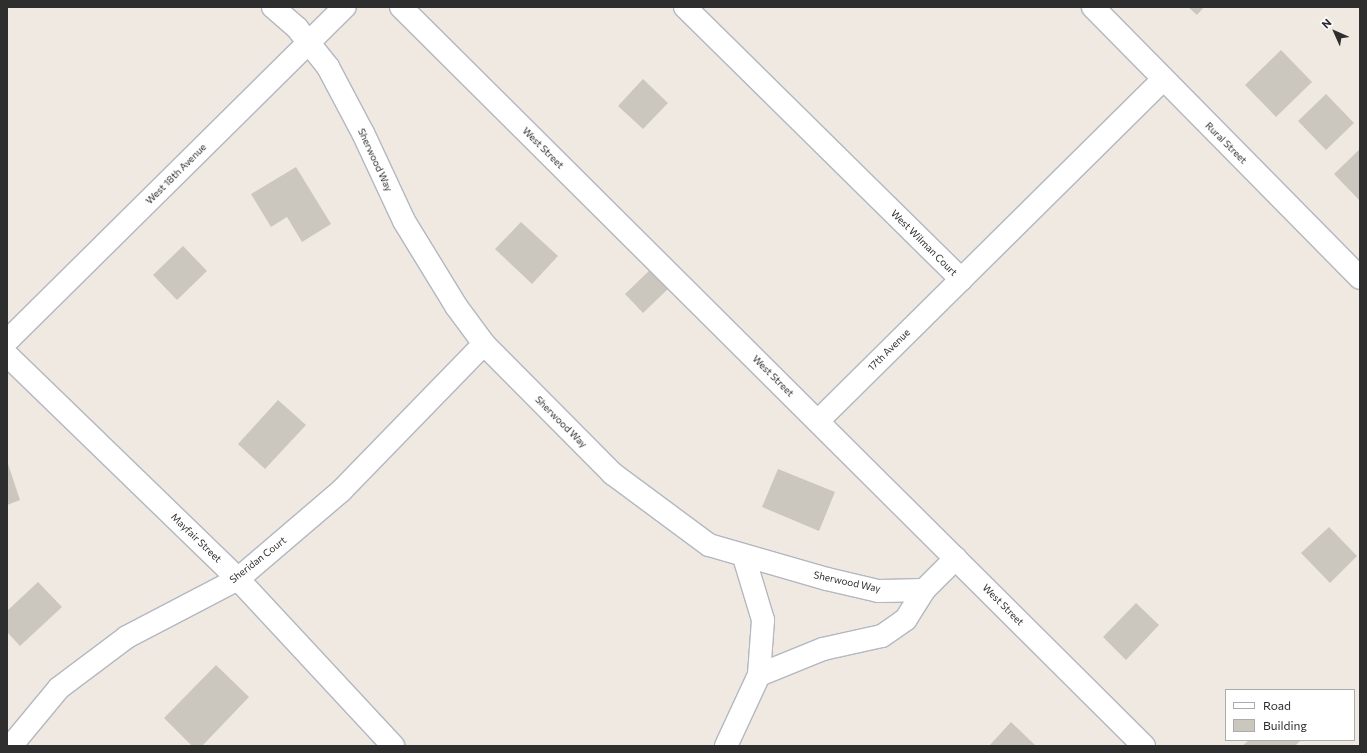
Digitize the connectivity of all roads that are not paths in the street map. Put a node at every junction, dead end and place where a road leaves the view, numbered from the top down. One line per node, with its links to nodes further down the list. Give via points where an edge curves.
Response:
1 (273, 7): 6 (street, Sherwood Way)
2 (345, 7): 6 (street, West 18th Avenue)
3 (401, 7): 13 (street, West Street)
4 (685, 7): 9 (street, West Wilman Court)
5 (1093, 7): 7 (street, Rural Street)
6 (309, 42): 10 (street, West 18th Avenue); 11 (street, Sherwood Way, via 328,68 363,133 404,221 456,306)
7 (1163, 79): 8 (street, Rural Street); 9 (street, West Wilman Court)
8 (1360, 278)
9 (961, 279): 13 (street, 17th Avenue)
10 (7, 341)
11 (484, 344): 14 (street, Sherwood Way, via 612,474 709,545); 16 (street, Sheridan Court, via 341,491)
12 (7, 355): 16 (street, Mayfair Street)
13 (818, 421): 15 (street, West Street)
14 (744, 557): 17 (street, Sherwood Way, via 878,591); 18 (street, via 763,620)
15 (956, 558): 17 (street); 22 (street, West Street)
16 (238, 579): 19 (street, Sheridan Court, via 127,637 59,688); 20 (street, Mayfair Street)
17 (924, 590): 18 (street, via 906,619 882,636 823,649)
18 (759, 674): 21 (street)
19 (11, 746)
20 (393, 746)
21 (726, 746)
22 (1144, 746)

